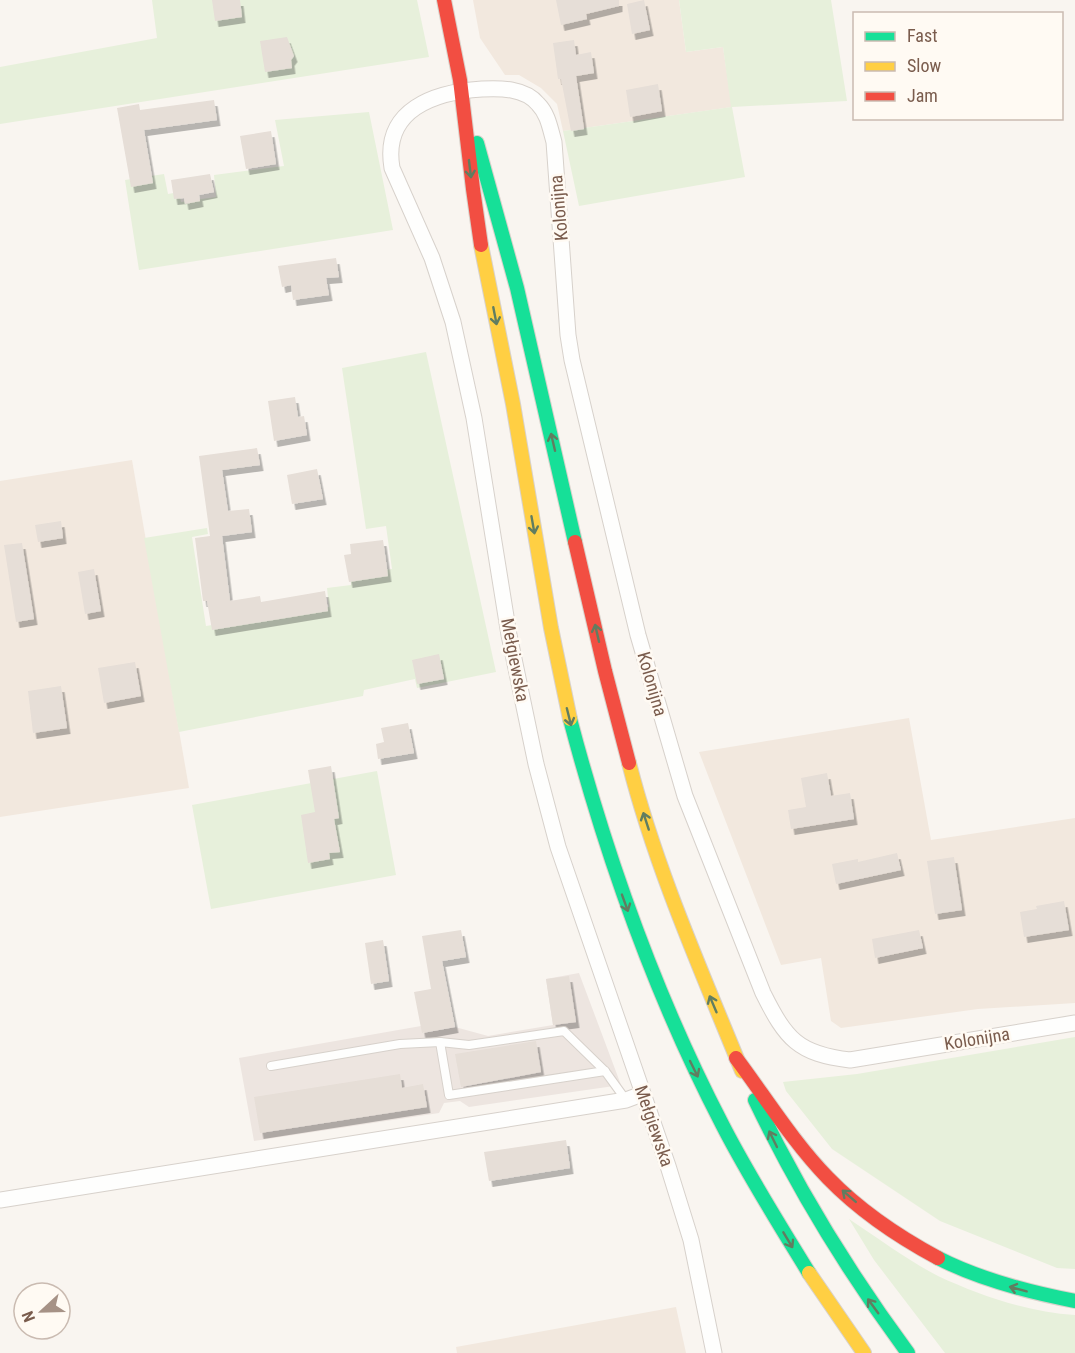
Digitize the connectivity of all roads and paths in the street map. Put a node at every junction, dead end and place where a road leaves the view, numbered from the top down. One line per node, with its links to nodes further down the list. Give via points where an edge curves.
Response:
1 (444, 0): 2 (main road)
2 (462, 90): 3 (street, Kolonijna, via 495,88 525,94 538,103 548,118 554,142 572,360 638,635 685,795 778,1023 810,1052 850,1060); 5 (main road, one-way to 2, via 680,919 637,794 517,288); 8 (street, Mełgiewska, via 432,97 407,114 392,139 392,168 432,258 453,322 536,764 558,847); 13 (main road, one-way to 13, via 476,217 513,405 554,649 607,850 654,979 712,1106 791,1246)
3 (1075, 1023)
4 (440, 1042): 6 (lane, via 400,1044); 7 (lane, via 469,1045 564,1031); 7 (lane, via 449,1095)
5 (736, 1058): 11 (main road, one-way to 5, via 1006,1286 971,1273 938,1258 868,1213 828,1178 804,1150); 14 (main road, one-way to 5, via 802,1196)
6 (271, 1066)
7 (605, 1071): 9 (lane)
8 (642, 1094): 9 (street); 12 (street, Mełgiewska, via 691,1240)
9 (626, 1100): 10 (street)
10 (0, 1200)
11 (1075, 1301)
12 (714, 1353)
13 (864, 1353)
14 (908, 1353)

